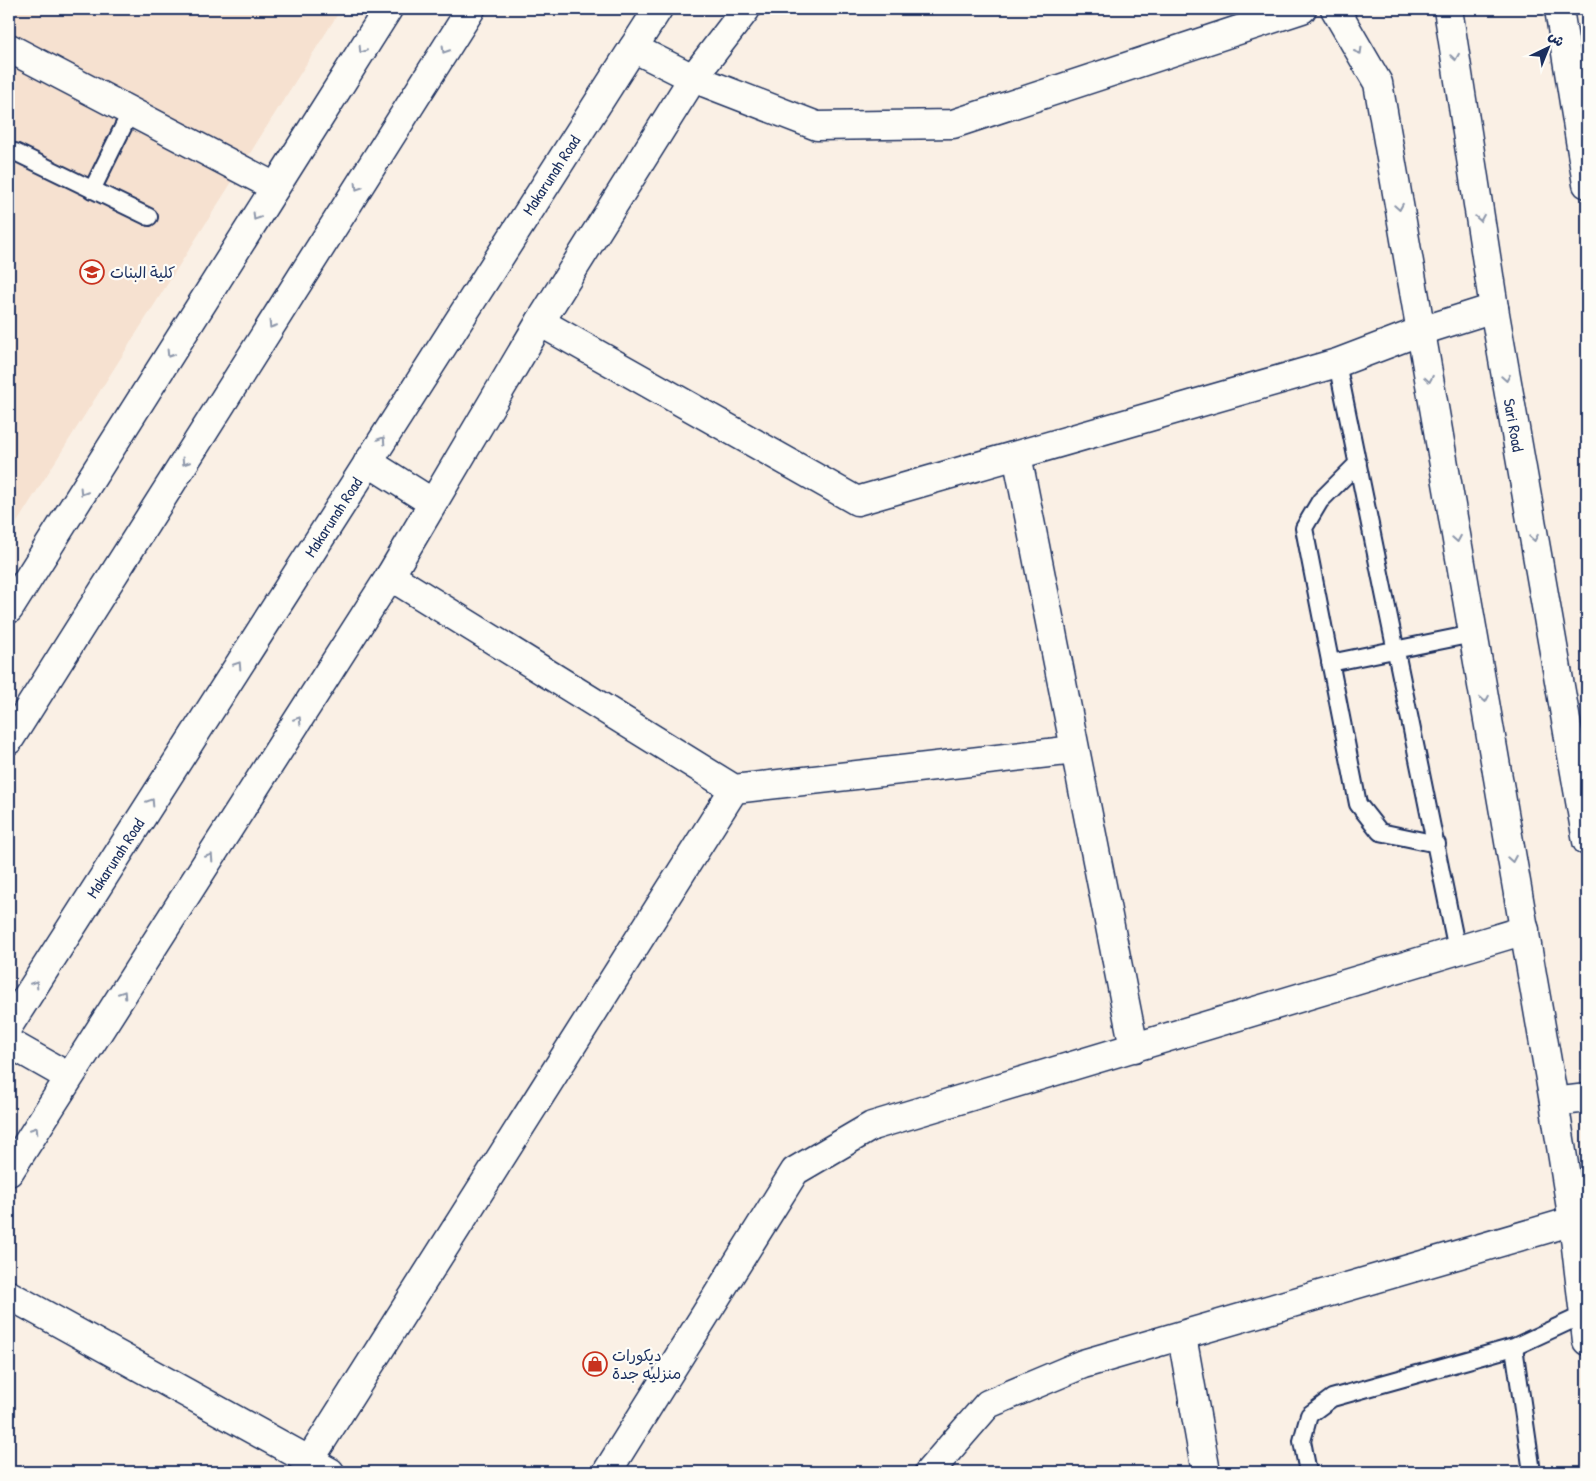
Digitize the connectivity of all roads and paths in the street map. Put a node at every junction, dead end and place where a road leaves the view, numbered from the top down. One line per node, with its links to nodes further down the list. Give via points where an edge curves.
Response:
1 (388, 9): 15 (main road, one-way to 15)
2 (472, 9): 31 (main road, one-way to 31)
3 (658, 9): 10 (main road, Makarunah Road)
4 (746, 9): 11 (main road)
5 (1302, 9): 11 (main road, via 953,124 817,126)
6 (1335, 9): 20 (main road, one-way to 20, via 1378,83)
7 (1448, 9): 18 (main road, Sari Road, one-way to 18)
8 (1559, 9): 14 (main road)
9 (9, 48): 12 (main road)
10 (633, 48): 11 (main road); 23 (main road, Makarunah Road, one-way to 10)
11 (693, 78): 19 (main road)
12 (131, 111): 15 (main road); 16 (lane)
13 (15, 152): 16 (lane)
14 (1587, 184)
15 (275, 187): 27 (main road, one-way to 27)
16 (92, 190): 17 (lane)
17 (149, 217)
18 (1494, 308): 20 (main road); 34 (main road, Sari Road, one-way to 34)
19 (540, 322): 22 (main road, via 857,501); 25 (main road)
20 (1421, 330): 21 (main road); 28 (main road, one-way to 28)
21 (1337, 363): 22 (main road); 24 (lane)
22 (1017, 455): 32 (main road)
23 (368, 462): 25 (main road); 38 (main road, Makarunah Road, one-way to 23)
24 (1358, 463): 29 (lane); 30 (lane, via 1320,501 1304,528)
25 (433, 503): 26 (main road)
26 (390, 576): 33 (main road); 41 (main road, one-way to 26)
27 (9, 609)
28 (1473, 634): 29 (lane); 36 (main road, one-way to 36)
29 (1397, 650): 30 (lane); 35 (lane)
30 (1330, 663): 35 (lane, via 1358,804 1380,832)
31 (9, 740)
32 (1076, 750): 33 (main road); 40 (main road)
33 (734, 789): 50 (main road)
34 (1587, 841)
35 (1437, 844): 37 (lane)
36 (1525, 930): 37 (main road); 43 (main road)
37 (1457, 950): 40 (main road)
38 (9, 1025)
39 (9, 1044): 41 (main road)
40 (1134, 1048): 51 (main road, via 872,1126 795,1171)
41 (69, 1077): 44 (main road, one-way to 41)
42 (1587, 1098): 43 (main road)
43 (1554, 1102): 45 (main road)
44 (9, 1172)
45 (1573, 1221): 47 (main road); 48 (main road)
46 (9, 1295): 50 (main road)
47 (1585, 1328): 49 (lane)
48 (1182, 1336): 52 (main road, via 1083,1364 988,1404); 53 (main road)
49 (1514, 1347): 54 (lane, via 1332,1398 1309,1415 1302,1441); 55 (lane)
50 (319, 1466)
51 (607, 1472)
52 (929, 1472)
53 (1206, 1472)
54 (1308, 1472)
55 (1532, 1472)

